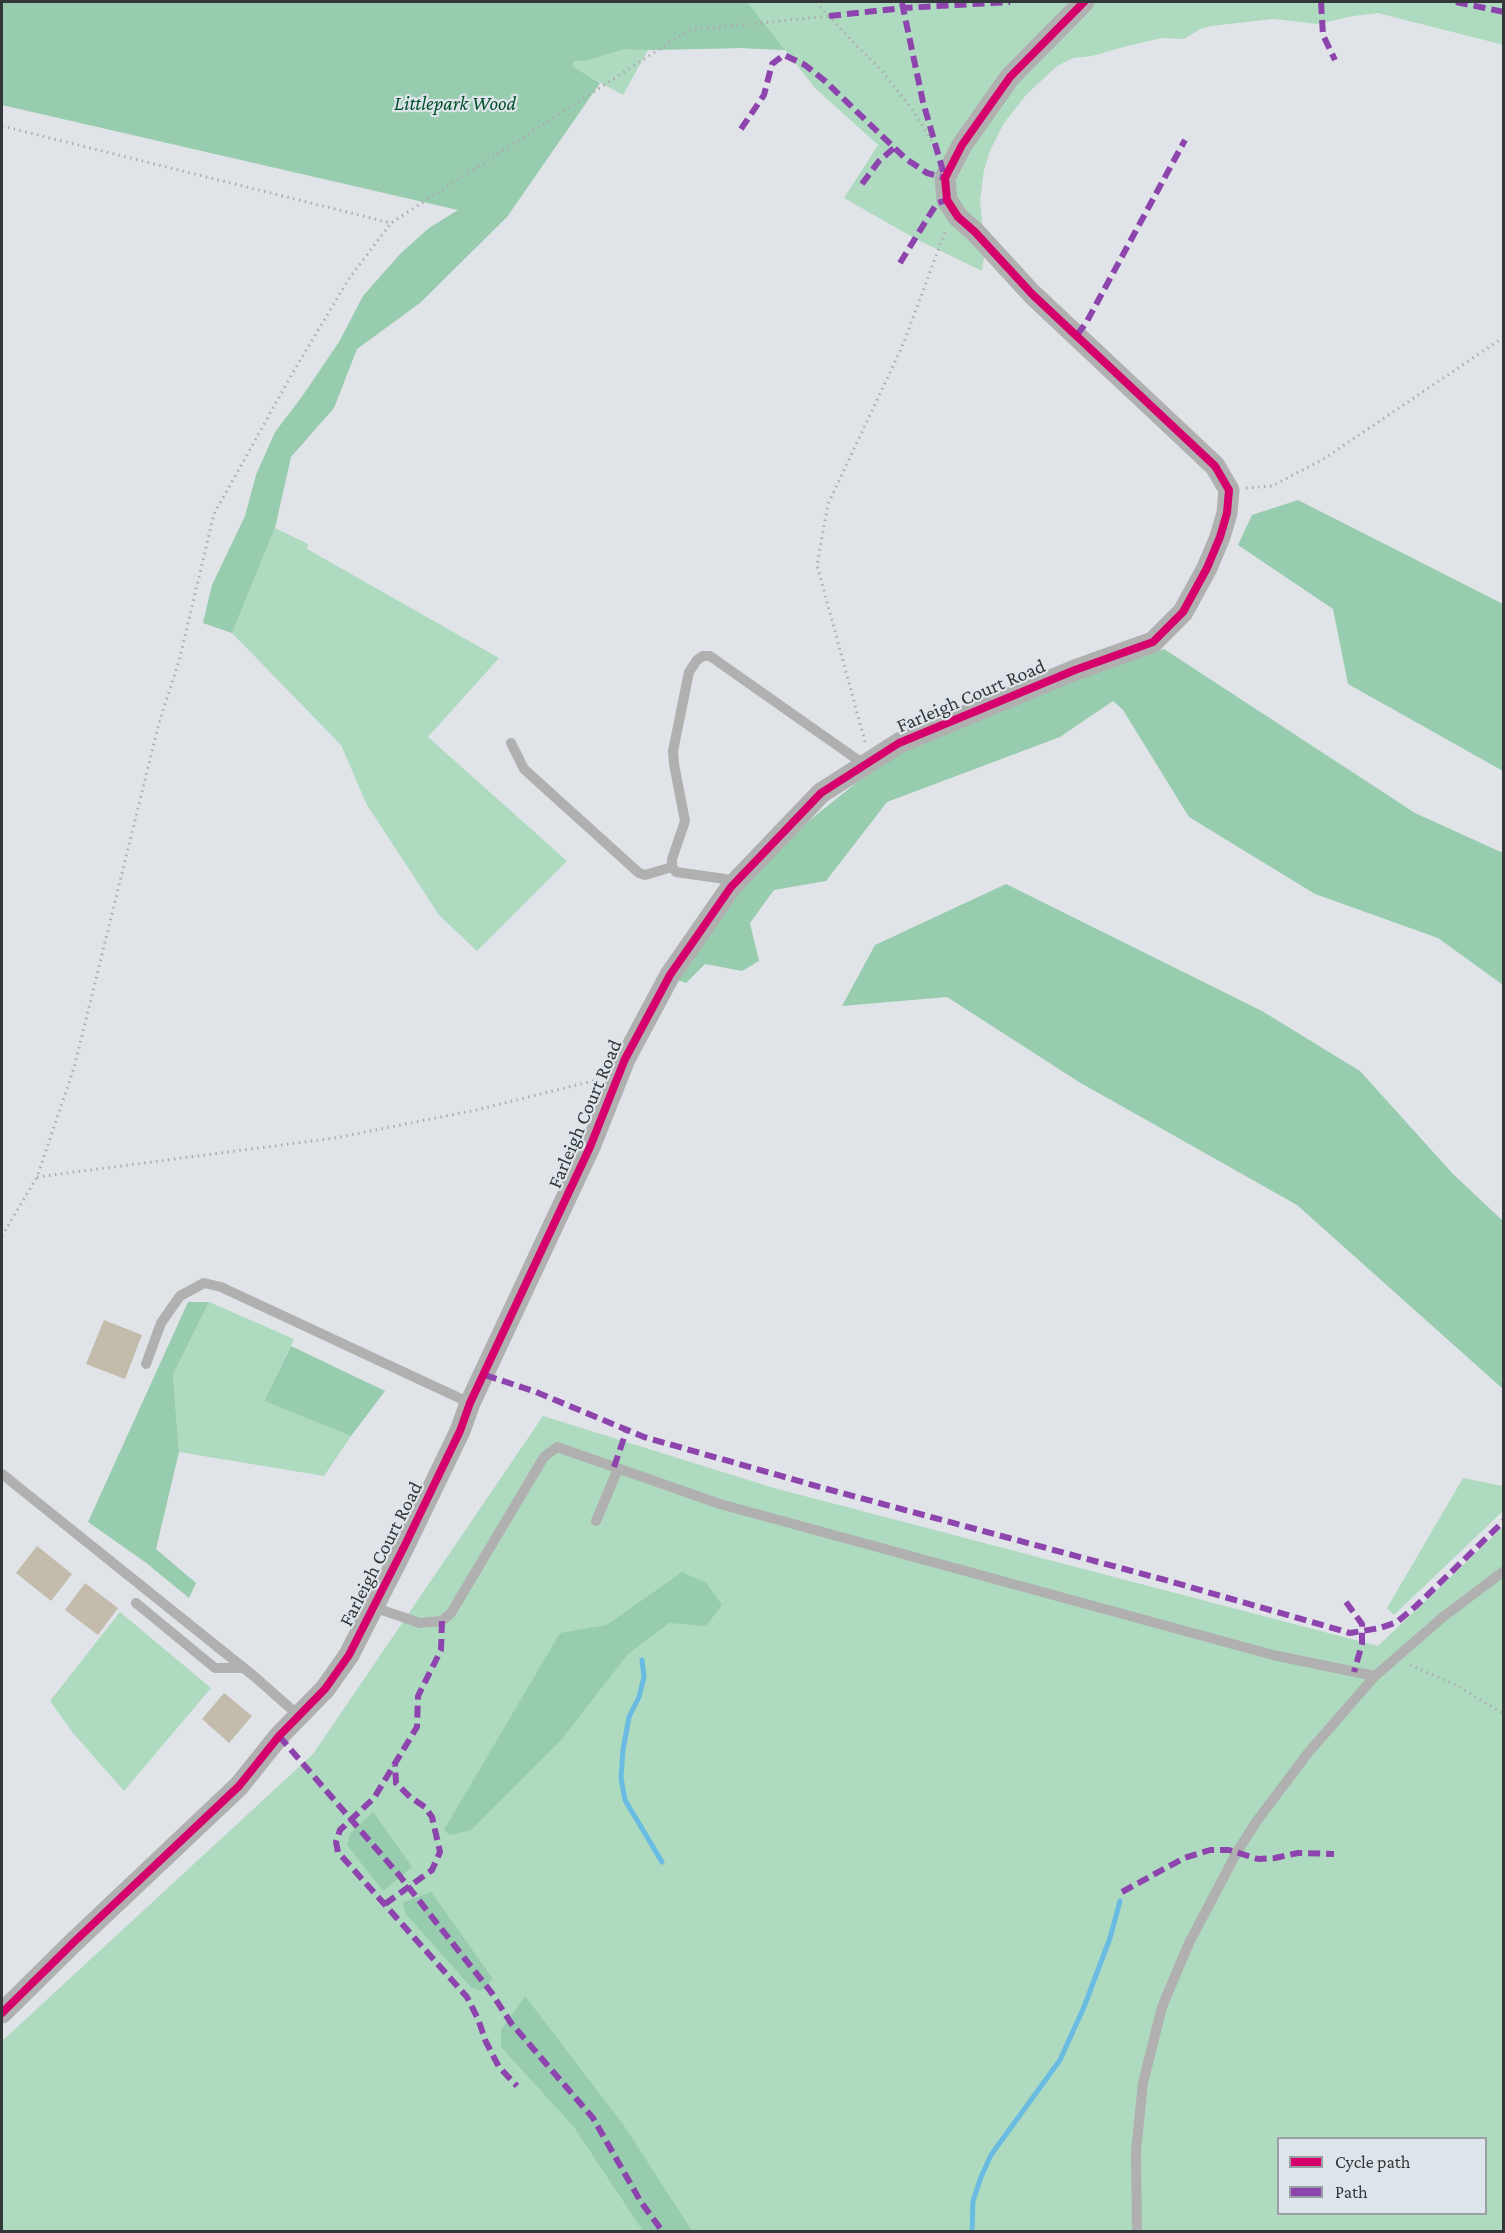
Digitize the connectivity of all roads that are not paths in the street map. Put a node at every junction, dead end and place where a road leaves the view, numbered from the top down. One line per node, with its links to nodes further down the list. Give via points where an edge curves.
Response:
1 (1084, 2): 3 (street, Farleigh Court Road, via 1010,77 962,145 945,178 947,200 1032,294 1215,466 1229,490 1227,513 1208,568 1183,612 1153,642 899,743)
2 (511, 743): 4 (lane, via 525,769 639,873 645,875)
3 (868, 763): 4 (lane, via 710,656 703,656 689,672 673,751 685,820); 5 (street, Farleigh Court Road, via 822,793)
4 (672, 867): 5 (lane, via 676,872)
5 (736, 882): 7 (street, Farleigh Court Road, via 670,975 625,1059 586,1157)
6 (146, 1364): 7 (lane, via 161,1323 180,1296 204,1283 221,1287)
7 (470, 1403): 13 (street, Farleigh Court Road)
8 (618, 1469): 10 (lane); 13 (lane, via 557,1447 544,1457 451,1613 442,1621 420,1623); 15 (lane, via 720,1504 1273,1655)
9 (2, 1474): 14 (lane)
10 (596, 1521)
11 (1503, 1571): 15 (lane)
12 (136, 1603): 14 (lane, via 215,1668)
13 (374, 1607): 16 (street, Farleigh Court Road, via 349,1655 325,1689)
14 (243, 1668): 16 (lane)
15 (1375, 1676): 18 (lane, via 1308,1753 1257,1822 1189,1943 1162,2007 1143,2083 1136,2151)
16 (298, 1715): 17 (street, Farleigh Court Road, via 239,1786)
17 (2, 2013)
18 (1137, 2232)

